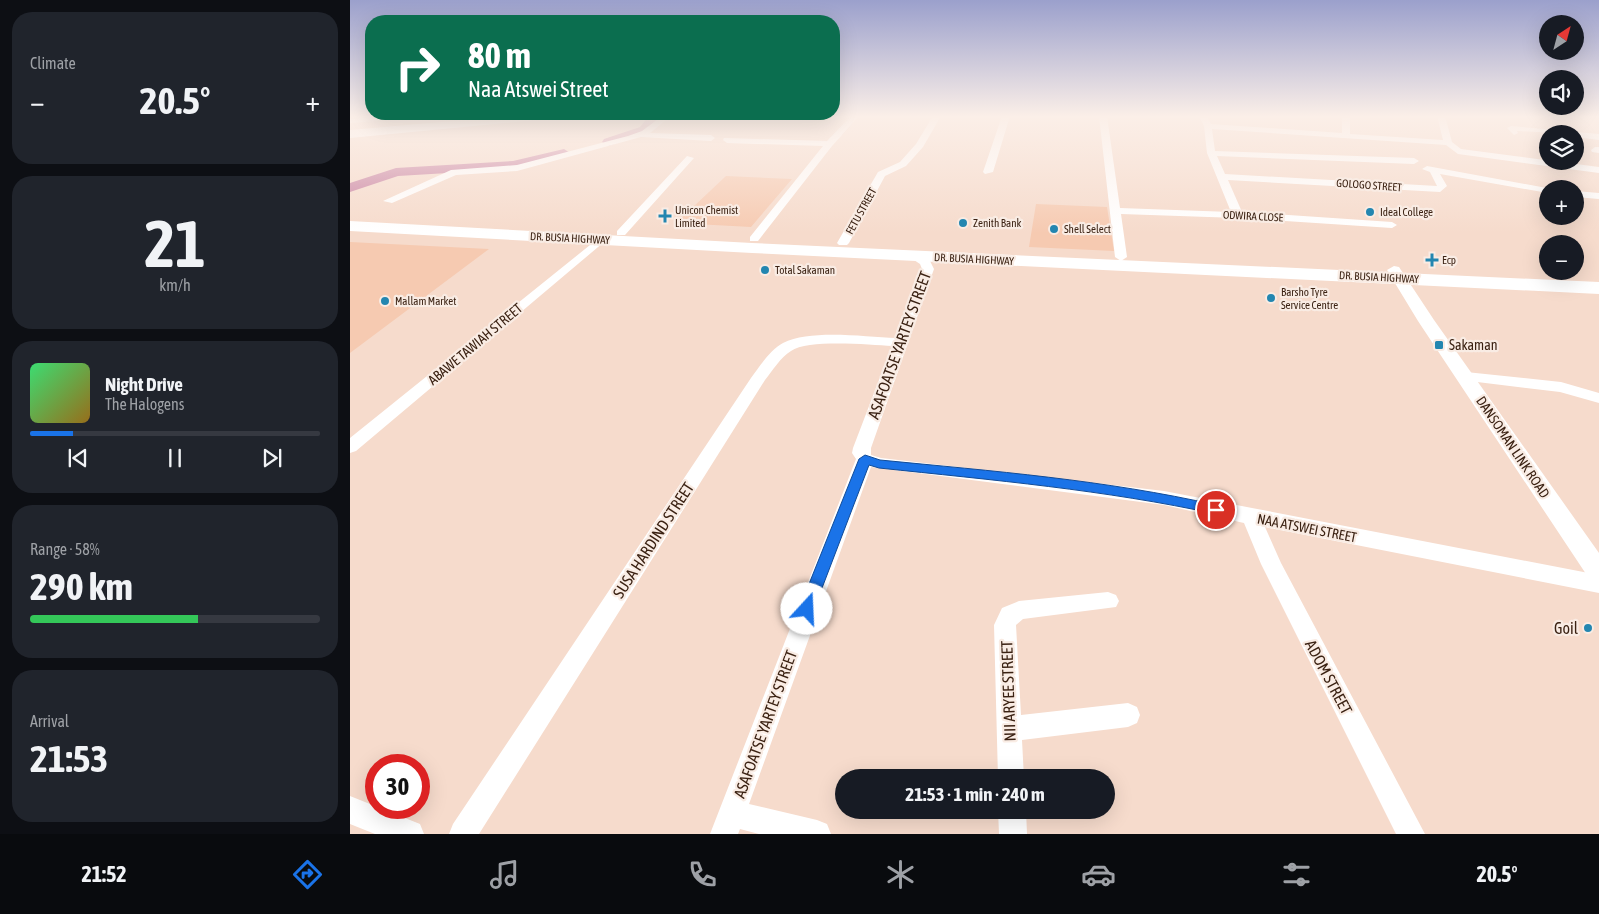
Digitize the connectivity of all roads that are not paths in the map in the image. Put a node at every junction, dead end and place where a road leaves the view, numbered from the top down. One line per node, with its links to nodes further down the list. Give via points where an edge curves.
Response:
1 (566, 155): 19 (street, via 518,168 454,172)
2 (820, 155): 31 (street)
3 (911, 155): 32 (street, FETU STREET, via 903,164 881,174)
4 (993, 155): 14 (street)
5 (1108, 155): 20 (street)
6 (1211, 155): 15 (street)
7 (1238, 155): 11 (street)
8 (1407, 155): 11 (street)
9 (1481, 155): 12 (street)
10 (690, 158): 27 (street)
11 (1414, 161): 13 (street)
12 (1599, 170)
13 (1434, 171): 15 (street, GOLOGO STREET, via 1442,186 1440,189); 16 (street)
14 (988, 172)
15 (1221, 177): 22 (street)
16 (1539, 188)
17 (1584, 195): 18 (street)
18 (1599, 196)
19 (388, 201)
20 (1114, 211): 22 (street, ODWIRA CLOSE); 34 (street)
21 (350, 213): 24 (highway, via 424,218)
22 (1238, 215): 25 (street, ODWIRA CLOSE)
23 (350, 219): 24 (highway, DR. BUSIA HIGHWAY)
24 (465, 225): 27 (highway, DR. BUSIA HIGHWAY)
25 (1392, 225)
26 (350, 226): 29 (highway, DR. BUSIA HIGHWAY)
27 (621, 233): 31 (highway, DR. BUSIA HIGHWAY)
28 (350, 238): 29 (highway, via 459,244)
29 (553, 238): 30 (highway, DR. BUSIA HIGHWAY)
30 (600, 240): 33 (highway, DR. BUSIA HIGHWAY); 41 (street, ABAWE TAWIAH STREET)
31 (754, 240): 32 (highway, DR. BUSIA HIGHWAY)
32 (843, 243): 34 (highway, DR. BUSIA HIGHWAY)
33 (914, 256): 35 (highway, DR. BUSIA HIGHWAY); 38 (street, ASAFOATSE YARTEY STREET, via 925,262 928,269)
34 (1121, 257): 35 (highway, DR. BUSIA HIGHWAY)
35 (1390, 274): 36 (highway, DR. BUSIA HIGHWAY); 37 (highway, DR. BUSIA HIGHWAY); 39 (main road, DANSOMAN LINK ROAD, via 1402,298 1426,321)
36 (1599, 280)
37 (1599, 288)
38 (901, 342): 42 (street, ASAFOATSE YARTEY STREET, via 862,448); 54 (street, SUSA HARDIND STREET, via 810,341 793,344 781,352 759,378)
39 (1466, 377): 40 (street, via 1561,387); 44 (main road, DANSOMAN LINK ROAD)
40 (1599, 398)
41 (350, 447)
42 (865, 459): 43 (street, NAA ATSWEI STREET, via 879,464 1003,476 1164,498); 52 (street, ASAFOATSE YARTEY STREET)
43 (1252, 517): 45 (street, NAA ATSWEI STREET); 57 (street, ADOM STREET, via 1271,564)
44 (1599, 573)
45 (1599, 584)
46 (1108, 601): 48 (street, NII ARYEE STREET, via 1018,610 1010,616 1005,625)
47 (1128, 715): 48 (street)
48 (1010, 729): 49 (street, NII ARYEE STREET)
49 (1011, 769)
50 (350, 810): 53 (street)
51 (1013, 819): 56 (street)
52 (728, 824): 55 (street)
53 (410, 834)
54 (463, 834)
55 (817, 834)
56 (1014, 834)
57 (1411, 834)

